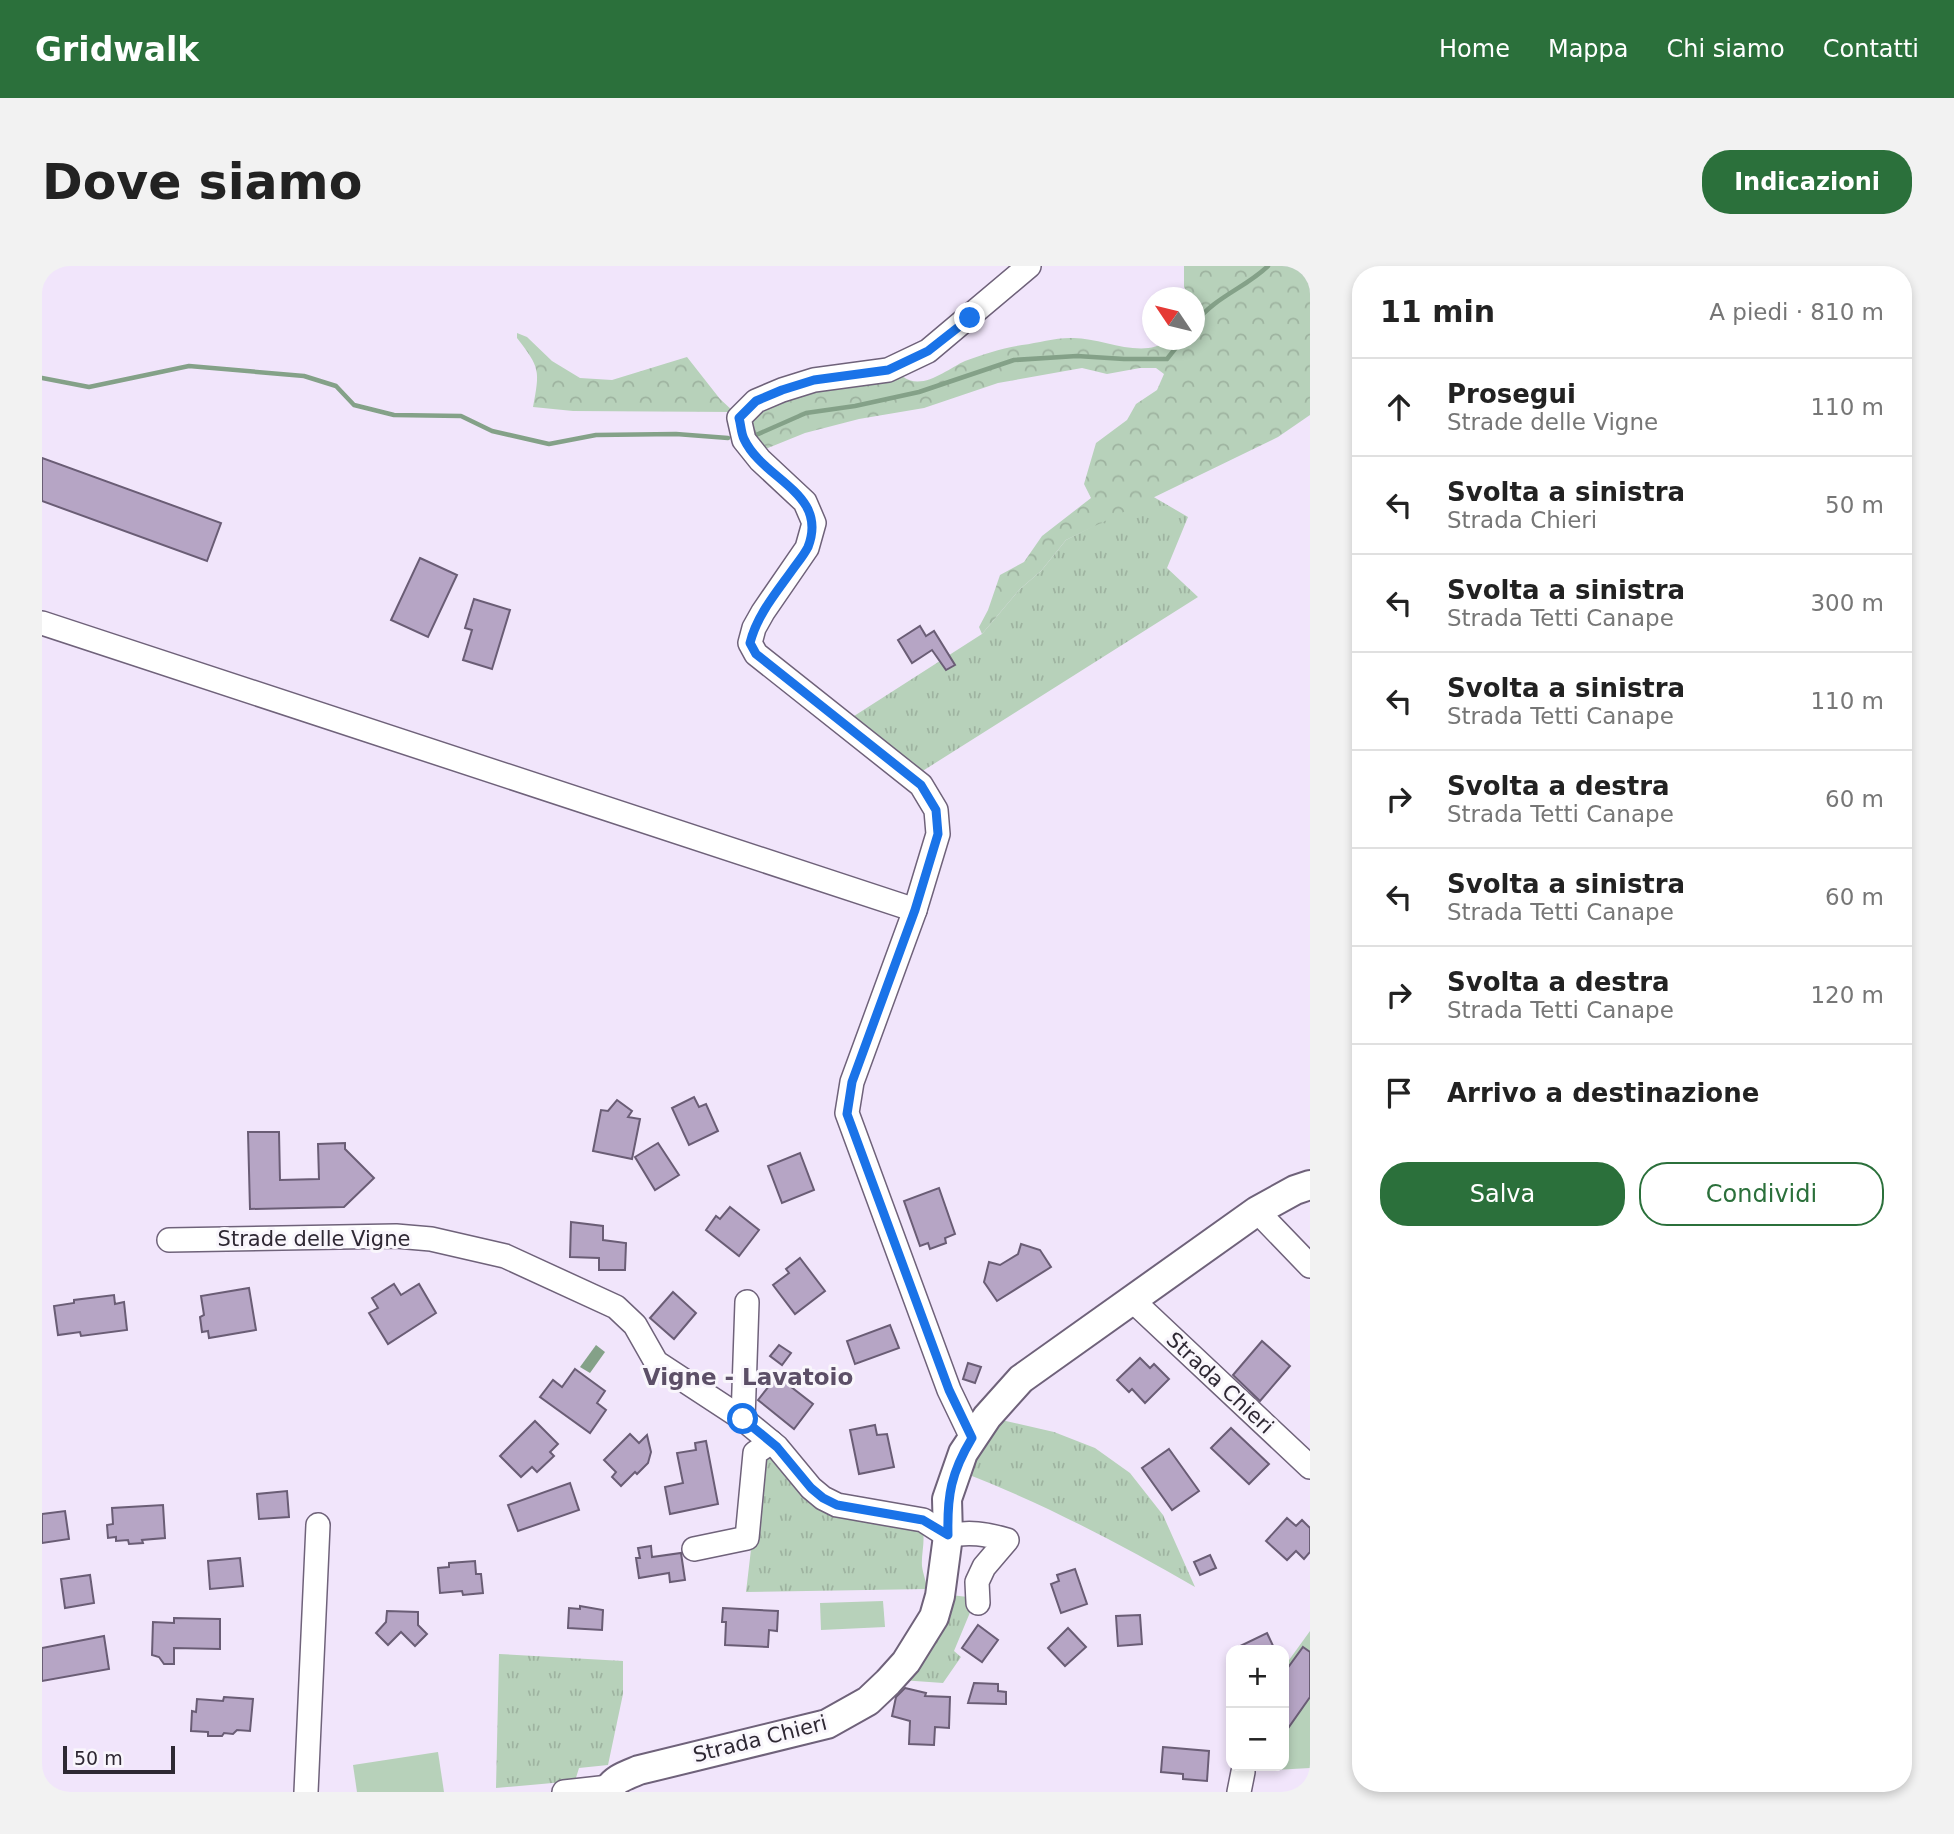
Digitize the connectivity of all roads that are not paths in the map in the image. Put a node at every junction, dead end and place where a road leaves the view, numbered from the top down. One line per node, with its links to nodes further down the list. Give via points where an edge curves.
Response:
1 (1029, 266): 3 (street, via 928,351 888,370 814,380 756,401 739,418 743,437 760,460 805,502 814,523 807,548 763,612 750,643 756,654 921,785 936,810 938,834)
2 (42, 623): 3 (street)
3 (915, 910): 11 (street, via 852,1082 847,1114 949,1390)
4 (1310, 1185): 5 (main road, Strada Chieri)
5 (1257, 1211): 7 (street); 8 (main road, Strada Chieri)
6 (169, 1240): 10 (street, Strade delle Vigne, via 396,1236 505,1256 616,1307 635,1325 656,1362)
7 (1310, 1266)
8 (1131, 1299): 11 (main road, Strada Chieri, via 1021,1379); 13 (street, Strada Chieri)
9 (747, 1302): 10 (street)
10 (743, 1419): 12 (street, Strade delle Vigne)
11 (972, 1438): 15 (main road, Strada Chieri, via 947,1499)
12 (771, 1442): 15 (street, Strade delle Vigne, via 811,1488 837,1505 923,1520); 16 (street, via 755,1453 747,1538)
13 (1310, 1466)
14 (318, 1525): 19 (street)
15 (948, 1535): 17 (street, via 981,1533 1007,1540 977,1582); 18 (main road, Strada Chieri, via 934,1617 906,1662 868,1701 827,1724 639,1769)
16 (694, 1549)
17 (978, 1603)
18 (608, 1790): 20 (street, Strada Chieri)
19 (306, 1792)
20 (564, 1792)

